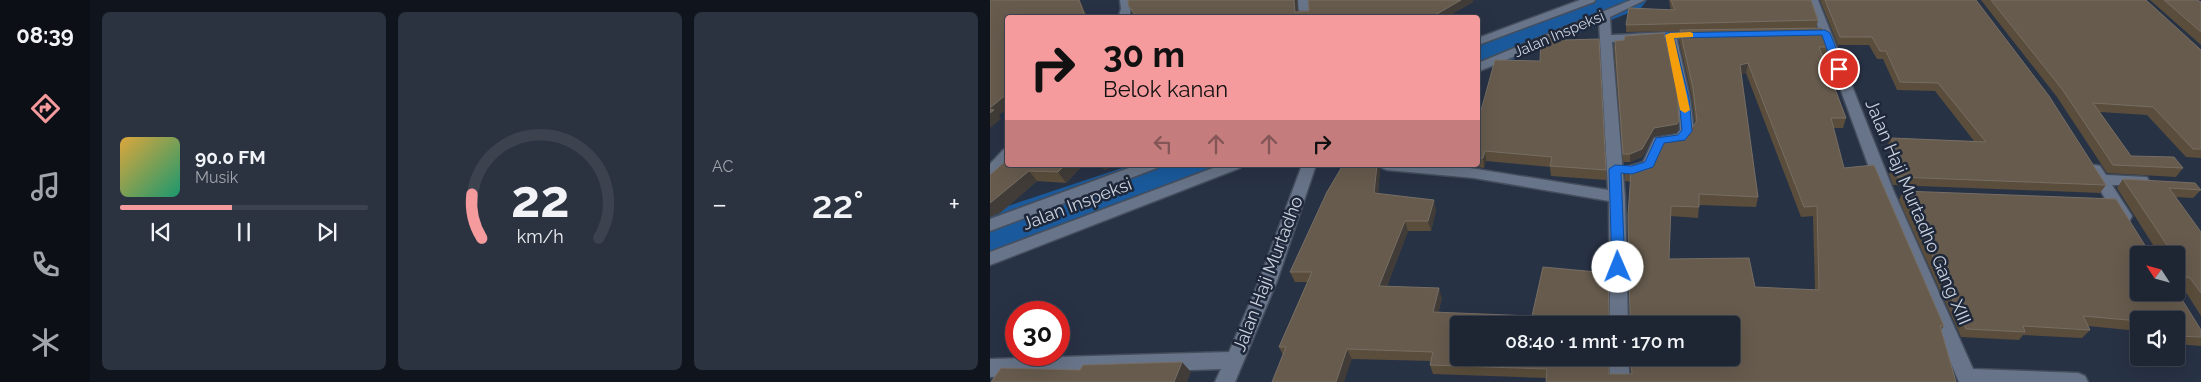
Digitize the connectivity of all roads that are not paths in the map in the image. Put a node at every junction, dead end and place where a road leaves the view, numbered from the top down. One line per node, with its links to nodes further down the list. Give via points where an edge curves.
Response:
1 (1125, 0): 6 (street)
2 (1303, 0): 7 (street)
3 (1590, 0): 12 (street)
4 (1640, 0): 8 (street, Jalan Inspeksi)
5 (1813, 0): 24 (street, Jalan Haji Murtadho Gang XIII, via 1820,33)
6 (1124, 15)
7 (1305, 15)
8 (1604, 15): 11 (street); 13 (street, Jalan Inspeksi)
9 (1670, 35): 10 (street); 11 (street); 20 (street, via 1684,98 1687,131 1681,138 1660,141 1650,165 1632,170)
10 (1708, 35)
11 (1605, 39): 20 (street)
12 (1480, 41)
13 (1480, 67)
14 (1005, 156): 21 (street)
15 (2086, 156): 22 (street)
16 (1147, 167): 30 (street)
17 (1230, 167): 31 (street, Jalan Inspeksi)
18 (1308, 167): 33 (street, Jalan Haji Murtadho, via 1268,281)
19 (1415, 167): 26 (street, via 1502,177)
20 (1615, 169): 26 (street)
21 (990, 174)
22 (2101, 180): 23 (street); 28 (street)
23 (2153, 182)
24 (1886, 192): 25 (street); 36 (street, Jalan Haji Murtadho Gang XIII)
25 (1906, 193)
26 (1617, 198): 32 (street)
27 (2095, 200): 28 (street)
28 (2114, 200): 29 (street)
29 (2130, 224)
30 (990, 225)
31 (990, 259)
32 (1619, 316)
33 (1234, 360): 35 (street); 37 (street, Jalan Haji Murtadho)
34 (1620, 366): 38 (street)
35 (990, 368)
36 (1968, 379): 39 (street)
37 (1225, 382)
38 (1620, 382)
39 (2078, 382)

